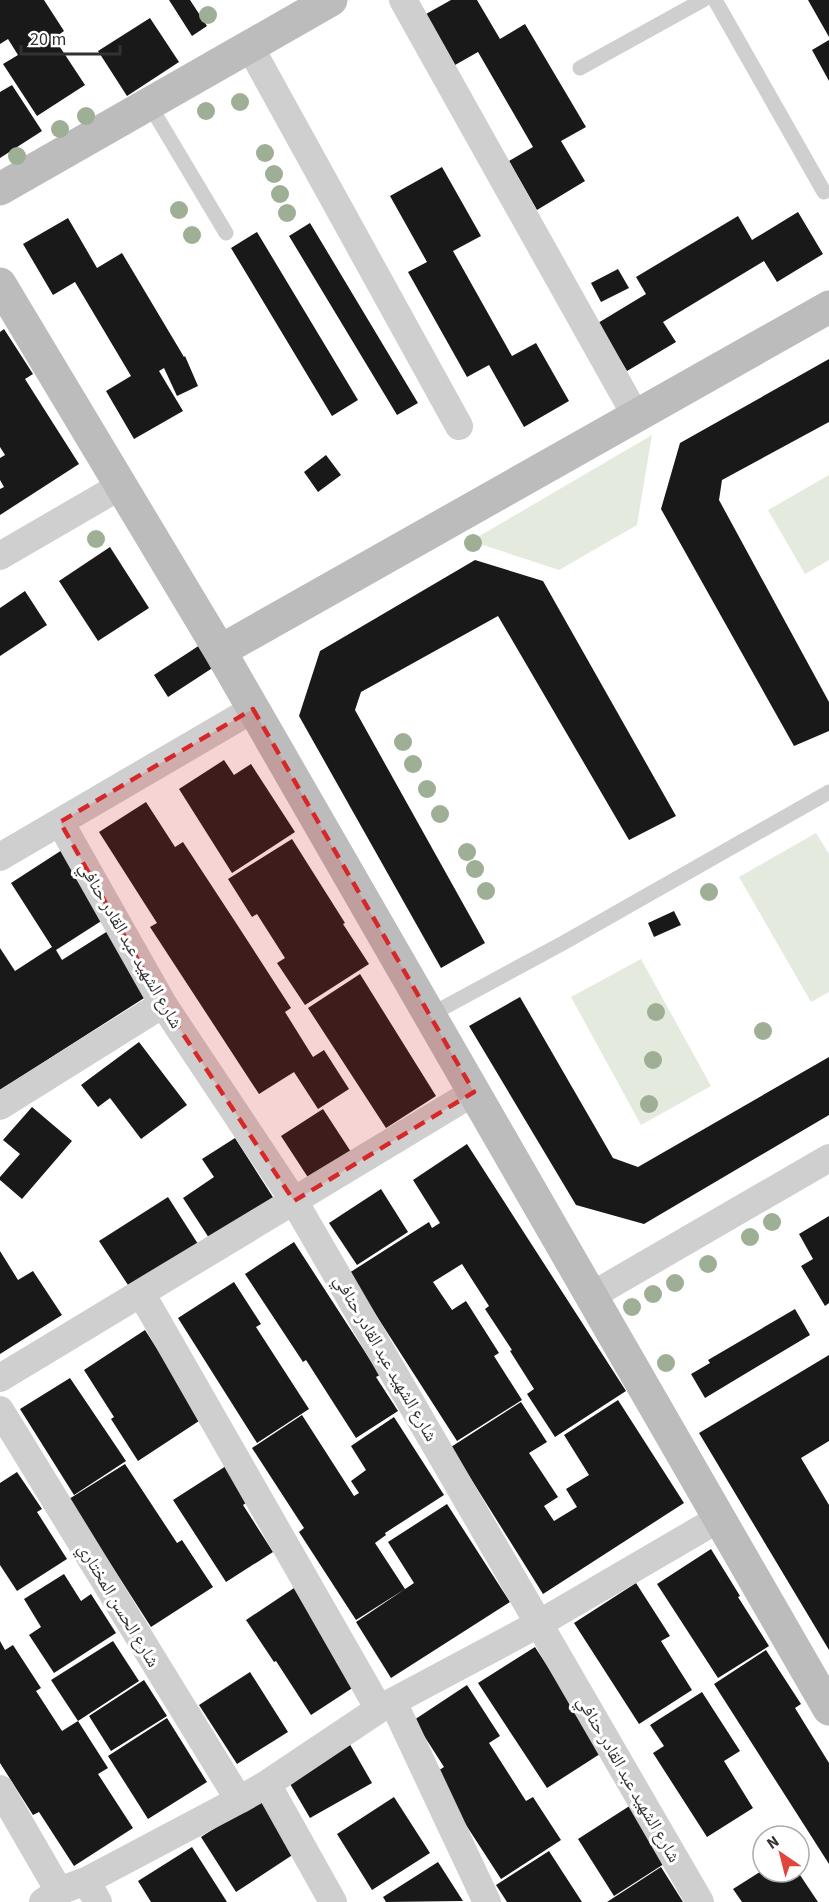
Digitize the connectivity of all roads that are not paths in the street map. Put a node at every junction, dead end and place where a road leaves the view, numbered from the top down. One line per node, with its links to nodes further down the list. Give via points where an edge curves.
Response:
1 (332, 0): 5 (main road)
2 (403, 0): 13 (street)
3 (703, 0): 6 (lane)
4 (716, 0): 9 (lane)
5 (250, 47): 7 (main road); 14 (street)
6 (580, 68)
7 (149, 104): 8 (main road); 10 (lane)
8 (0, 189)
9 (824, 192)
10 (226, 233)
11 (0, 284): 15 (main road)
12 (829, 307): 13 (main road)
13 (636, 416): 17 (main road)
14 (459, 426)
15 (122, 486): 16 (street); 17 (main road)
16 (0, 556)
17 (220, 651): 18 (main road)
18 (253, 709): 20 (street); 23 (main road)
19 (829, 792): 23 (lane)
20 (60, 822): 21 (street); 22 (street, شارع الشهيد عبد القادر حنافي)
21 (0, 857)
22 (163, 1004): 25 (street); 27 (street, شارع الشهيد عبد القادر حنافي)
23 (430, 1015): 24 (main road)
24 (474, 1092): 27 (street); 29 (main road)
25 (0, 1106)
26 (829, 1158): 29 (street)
27 (294, 1201): 28 (street); 33 (street, شارع الشهيد عبد القادر حنافي)
28 (141, 1293): 30 (street); 34 (street)
29 (591, 1296): 32 (main road)
30 (0, 1378)
31 (0, 1410): 38 (street, شارع الحسن المختاري)
32 (720, 1518): 33 (street); 35 (main road)
33 (540, 1623): 34 (street); 43 (street, شارع الشهيد عبد القادر حنافي)
34 (386, 1706): 36 (street); 42 (street)
35 (829, 1709)
36 (267, 1784): 38 (street); 41 (street)
37 (0, 1789): 40 (street)
38 (239, 1800): 39 (street)
39 (92, 1891): 40 (street)
40 (51, 1897)
41 (333, 1902)
42 (487, 1902)
43 (700, 1902)

